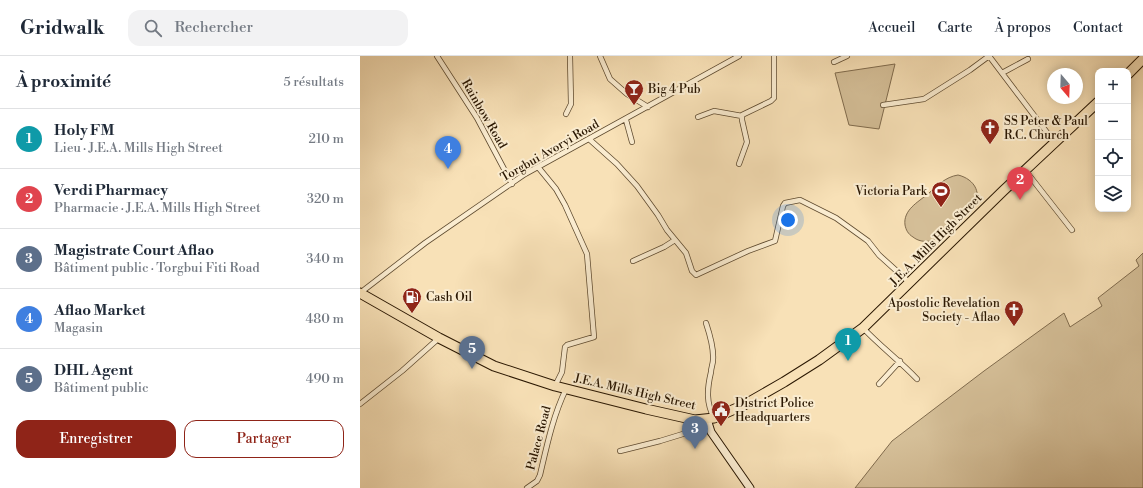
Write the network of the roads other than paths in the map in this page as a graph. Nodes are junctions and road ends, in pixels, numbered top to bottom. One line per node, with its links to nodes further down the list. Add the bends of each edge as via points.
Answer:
1 (437, 56): 26 (street, Rainbow Road, via 477,118)
2 (570, 56): 16 (street, via 571,104)
3 (600, 56): 15 (street, via 610,79)
4 (739, 56): 15 (street, Torgbui Avoryi Road)
5 (774, 56): 17 (street, via 773,100)
6 (847, 56): 10 (street)
7 (989, 56): 12 (street); 14 (street, via 924,99)
8 (1028, 59): 12 (street)
9 (1143, 60): 11 (highway)
10 (834, 62)
11 (1131, 71)
12 (1002, 73): 22 (street)
13 (1096, 104): 22 (highway, J.E.A. Mills High Street)
14 (883, 105)
15 (648, 107): 19 (street, Torgbui Avoryi Road)
16 (566, 114)
17 (742, 116): 18 (street, via 714,111); 23 (street, via 747,142)
18 (698, 117)
19 (626, 120): 20 (street, Torgbui Avoryi Road); 21 (street)
20 (589, 139): 24 (street, Torgbui Avoryi Road); 28 (street, via 637,186)
21 (632, 142)
22 (1055, 143): 25 (highway, J.E.A. Mills High Street)
23 (739, 164)
24 (538, 167): 26 (street, Torgbui Avoryi Road); 38 (street, via 565,205 587,254 589,266 594,338 567,345 562,372)
25 (1025, 170): 27 (street); 30 (highway, J.E.A. Mills High Street)
26 (512, 184): 31 (street, Torgbui Avoryi Road, via 425,243)
27 (1072, 230)
28 (675, 240): 29 (street); 30 (street, via 686,253 692,272 696,275 775,241 783,206 785,203 800,200 836,218 868,241 879,255)
29 (633, 261)
30 (910, 283): 33 (highway, J.E.A. Mills High Street)
31 (360, 293): 34 (highway, J.E.A. Mills High Street)
32 (706, 323): 41 (street, via 713,360 707,400)
33 (863, 328): 35 (street); 41 (highway, J.E.A. Mills High Street, via 784,382)
34 (439, 338): 38 (highway, J.E.A. Mills High Street, via 487,363); 40 (street)
35 (900, 361): 36 (street); 37 (street)
36 (917, 379)
37 (878, 384)
38 (555, 386): 39 (highway, J.E.A. Mills High Street)
39 (566, 389): 41 (highway, J.E.A. Mills High Street, via 695,420); 43 (street, Palace Road, via 552,423 540,475 537,481)
40 (360, 404)
41 (710, 421): 42 (street, via 660,441); 44 (street, via 711,432)
42 (620, 452)
43 (527, 488)
44 (750, 488)

